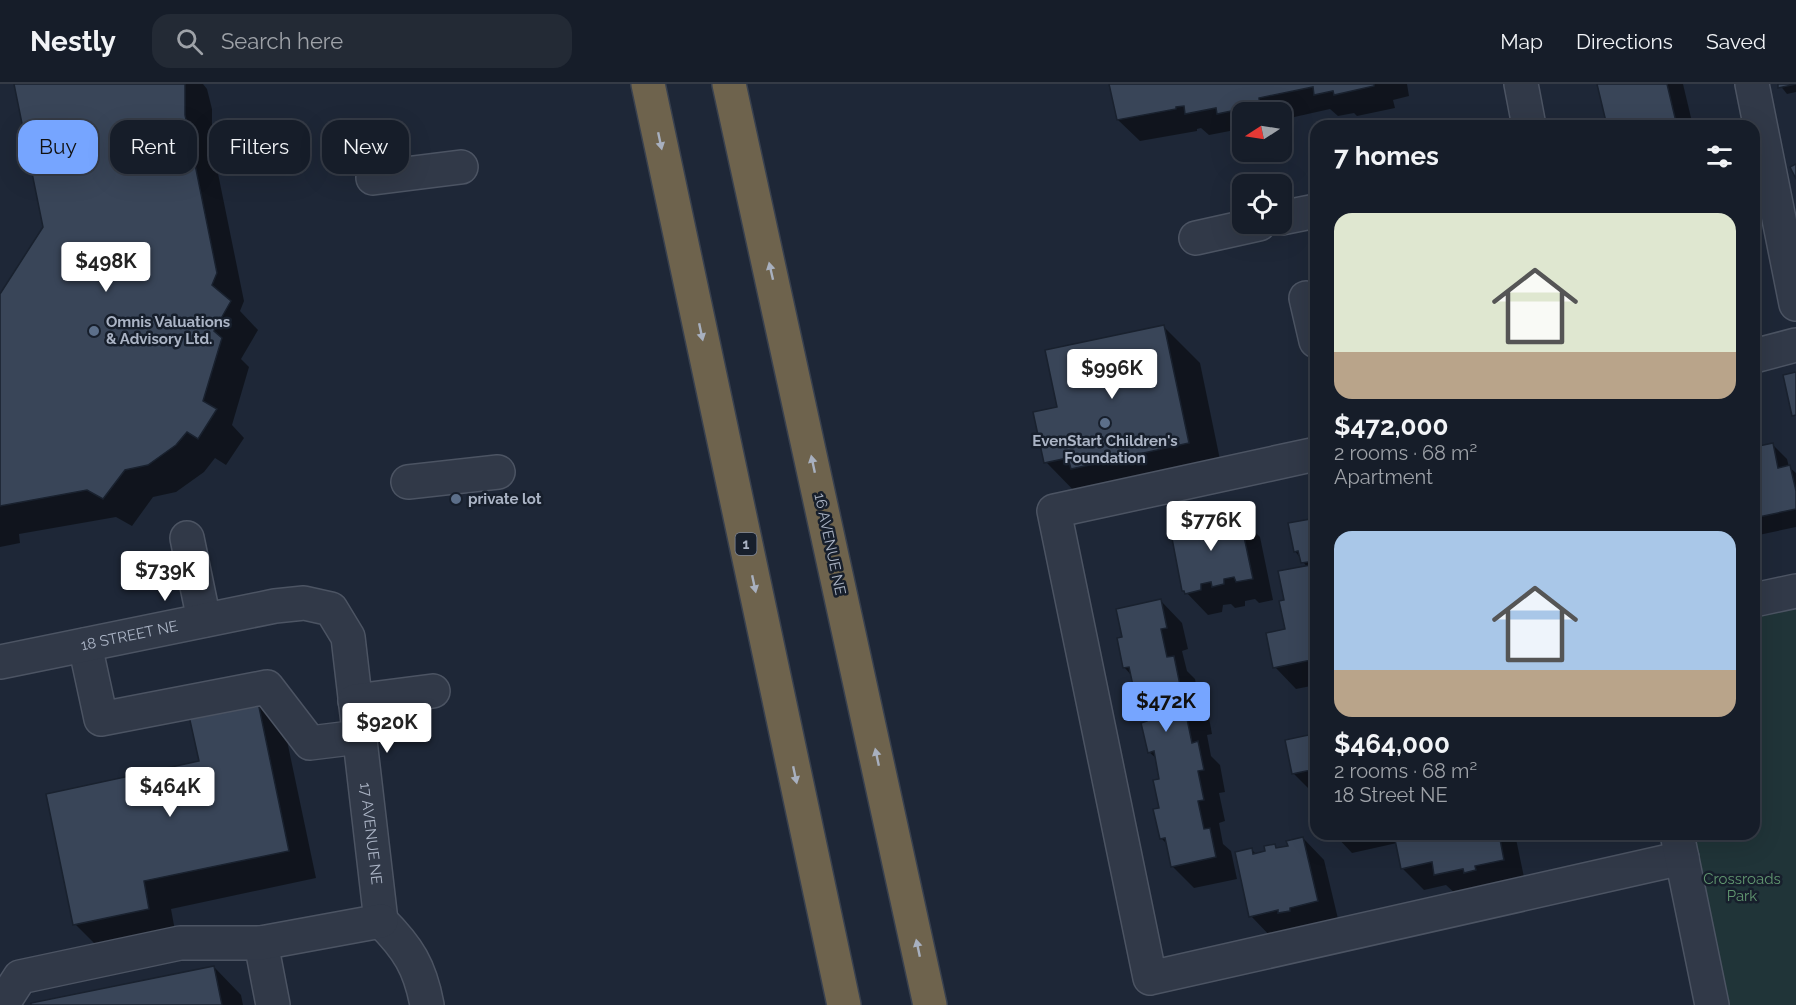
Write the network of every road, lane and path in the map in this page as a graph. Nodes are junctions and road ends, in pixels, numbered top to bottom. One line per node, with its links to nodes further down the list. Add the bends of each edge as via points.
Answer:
1 (648, 84): 38 (highway, 1, one-way to 38)
2 (729, 84): 39 (highway, 16 AVENUE NE, one-way to 2)
3 (1521, 84): 5 (street)
4 (1752, 84): 6 (street)
5 (1528, 120)
6 (1759, 120)
7 (1760, 124): 15 (street)
8 (461, 167): 9 (street)
9 (373, 178)
10 (1310, 212): 11 (street)
11 (1292, 216)
12 (1232, 230): 13 (street)
13 (1196, 238)
14 (1306, 298): 16 (street)
15 (1796, 304)
16 (1310, 315)
17 (1796, 345): 18 (street)
18 (1760, 354)
19 (1310, 455): 32 (street, via 1054,510 1150,978)
20 (498, 472): 21 (street)
21 (408, 482)
22 (187, 538): 26 (street)
23 (1796, 591): 24 (street)
24 (1760, 599)
25 (331, 609): 26 (street, 18 STREET NE, via 304,603); 30 (street, 17 AVENUE NE, via 348,637)
26 (204, 620): 27 (street, 18 STREET NE)
27 (85, 645): 28 (street, 18 STREET NE); 31 (street, via 101,719 267,687 310,743)
28 (0, 662)
29 (433, 691): 30 (street)
30 (355, 701): 31 (street, 17 AVENUE NE)
31 (359, 737): 33 (street, 17 AVENUE NE)
32 (1680, 846): 40 (street)
33 (381, 921): 34 (street); 37 (street, via 412,958)
34 (261, 943): 35 (street, via 180,943 20,977); 36 (street)
35 (2, 1005)
36 (273, 1005)
37 (427, 1005)
38 (844, 1005)
39 (930, 1005)
40 (1712, 1005)

